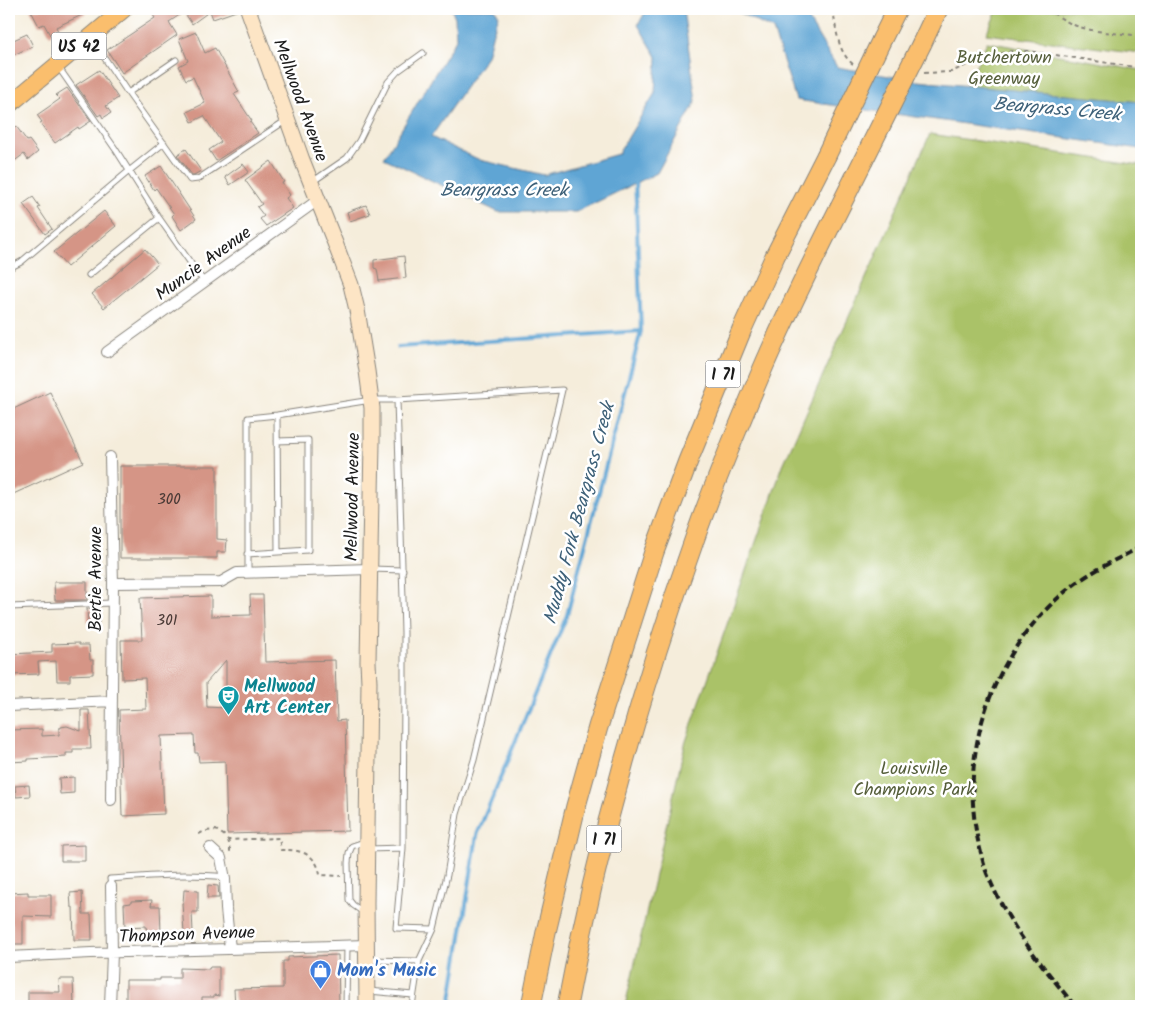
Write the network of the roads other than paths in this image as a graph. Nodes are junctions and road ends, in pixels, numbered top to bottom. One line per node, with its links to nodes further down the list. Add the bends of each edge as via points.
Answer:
1 (124, 9): 5 (main road, US 42)
2 (248, 9): 11 (street, Mellwood Avenue)
3 (897, 9): 54 (highway, I 71, bridge, via 742,329 654,552 576,806)
4 (938, 9): 55 (highway, I 71, bridge, via 792,303 697,531 650,674 609,820)
5 (91, 37): 8 (main road, US 42); 9 (lane)
6 (423, 53): 14 (lane, via 388,82 347,158)
7 (176, 60): 9 (lane)
8 (57, 65): 10 (main road, US 42); 13 (lane)
9 (128, 93): 12 (lane)
10 (9, 105)
11 (288, 120): 12 (lane, via 198,179 190,180); 14 (street, Mellwood Avenue)
12 (164, 143): 13 (lane)
13 (129, 171): 16 (lane); 17 (lane, via 21,262)
14 (312, 182): 15 (street, Mellwood Avenue)
15 (318, 200): 19 (street, Muncie Avenue); 21 (street, Mellwood Avenue, via 351,285)
16 (158, 218): 18 (lane); 19 (lane)
17 (9, 268)
18 (89, 275)
19 (205, 282): 20 (street, Muncie Avenue)
20 (108, 352)
21 (371, 400): 22 (lane); 23 (lane); 28 (street, Mellwood Avenue)
22 (397, 400): 29 (lane); 42 (lane, via 562,390 476,753 457,814)
23 (277, 415): 24 (lane); 27 (lane, via 248,418)
24 (277, 441): 26 (lane); 26 (lane, via 308,440 308,550)
25 (110, 457): 31 (street, Bertie Avenue)
26 (278, 552): 27 (lane)
27 (248, 554): 30 (lane)
28 (370, 569): 29 (lane); 30 (street); 37 (street, Mellwood Avenue)
29 (402, 570): 39 (lane)
30 (248, 572): 31 (street, via 237,573 221,582)
31 (113, 584): 32 (street, Bertie Avenue)
32 (112, 603): 33 (lane); 34 (street, Bertie Avenue)
33 (9, 607)
34 (112, 701): 35 (street); 36 (street, Bertie Avenue)
35 (9, 706)
36 (111, 800)
37 (367, 845): 39 (lane); 45 (street, Mellwood Avenue)
38 (210, 848): 40 (street, via 222,858)
39 (403, 848): 42 (lane, via 396,928)
40 (225, 877): 41 (lane, via 110,879); 44 (street)
41 (111, 886): 46 (street)
42 (434, 929): 48 (lane)
43 (347, 946): 44 (street, Thompson Avenue); 45 (street, Thompson Avenue); 52 (lane)
44 (230, 949): 46 (street, Thompson Avenue)
45 (367, 952): 48 (lane); 50 (street, Mellwood Avenue)
46 (112, 953): 47 (street, Thompson Avenue); 51 (street)
47 (9, 957)
48 (419, 961): 49 (lane)
49 (413, 995): 50 (lane); 53 (lane)
50 (367, 999)
51 (110, 1006)
52 (346, 1006)
53 (412, 1006)
54 (531, 1006)
55 (567, 1006)

